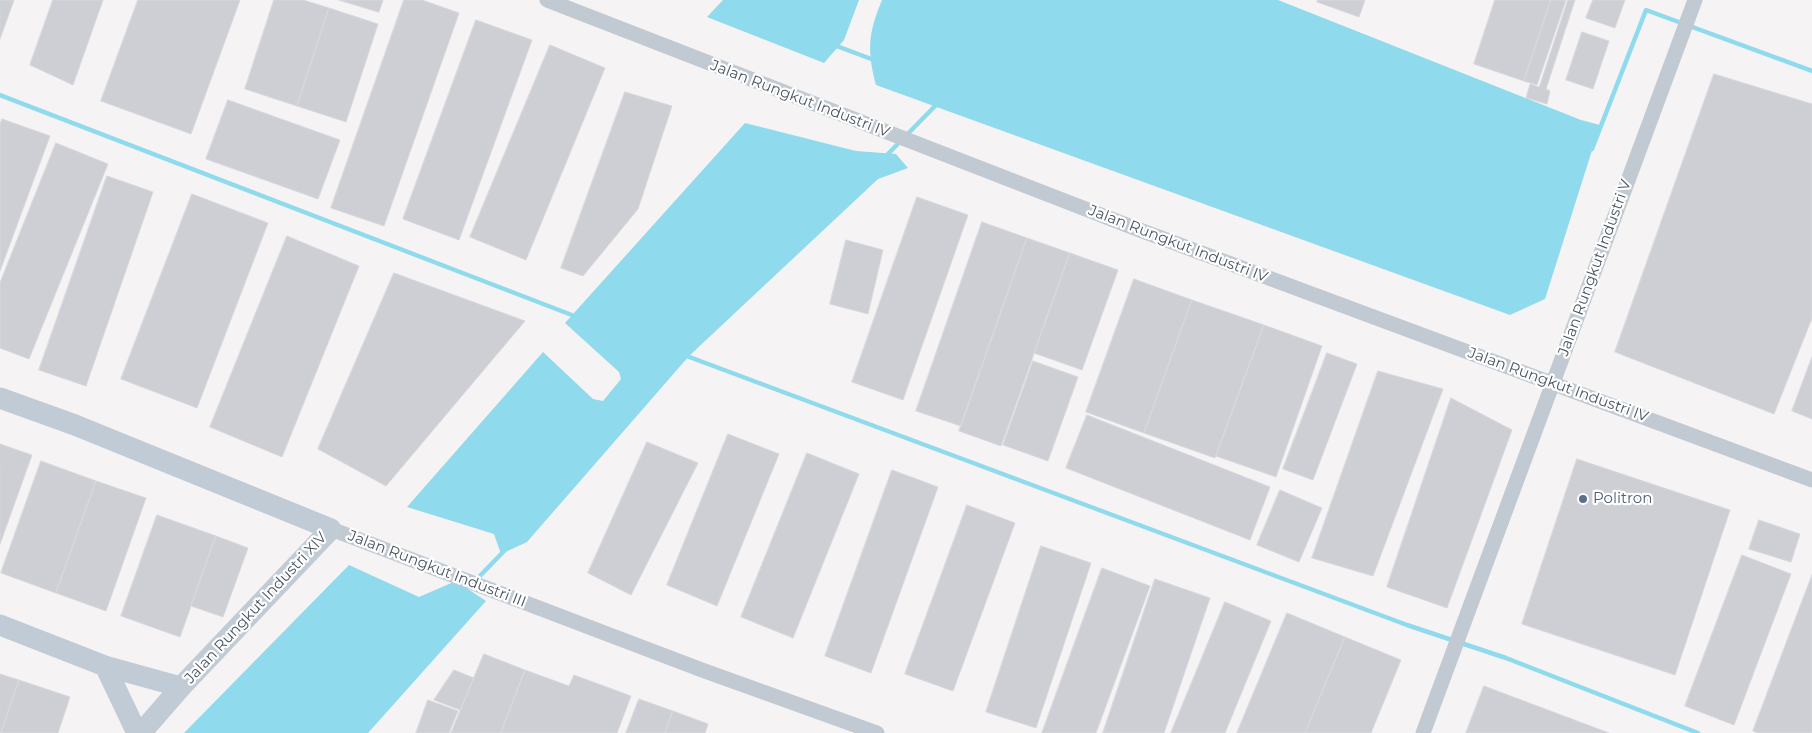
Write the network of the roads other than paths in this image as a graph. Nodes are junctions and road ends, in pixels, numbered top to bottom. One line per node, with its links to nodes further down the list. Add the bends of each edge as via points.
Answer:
1 (547, 0): 3 (street, Jalan Rungkut Industri IV, via 886,133)
2 (1692, 6): 3 (street, Jalan Rungkut Industri V)
3 (1552, 383): 5 (street, Jalan Rungkut Industri IV); 12 (street, Jalan Rungkut Industri V)
4 (0, 398): 6 (street, Jalan Rungkut Industri III)
5 (1812, 480)
6 (331, 529): 9 (street, Jalan Rungkut Industri XIV); 11 (street, Jalan Rungkut Industri III)
7 (0, 625): 8 (street, Jalan Rungkut Industri XIV)
8 (104, 666): 9 (street, Jalan Rungkut Industri XIV); 10 (street, Jalan Rungkut Industri XIV)
9 (181, 687): 10 (street, Jalan Rungkut Industri XIV)
10 (139, 733)
11 (877, 733)
12 (1423, 733)

